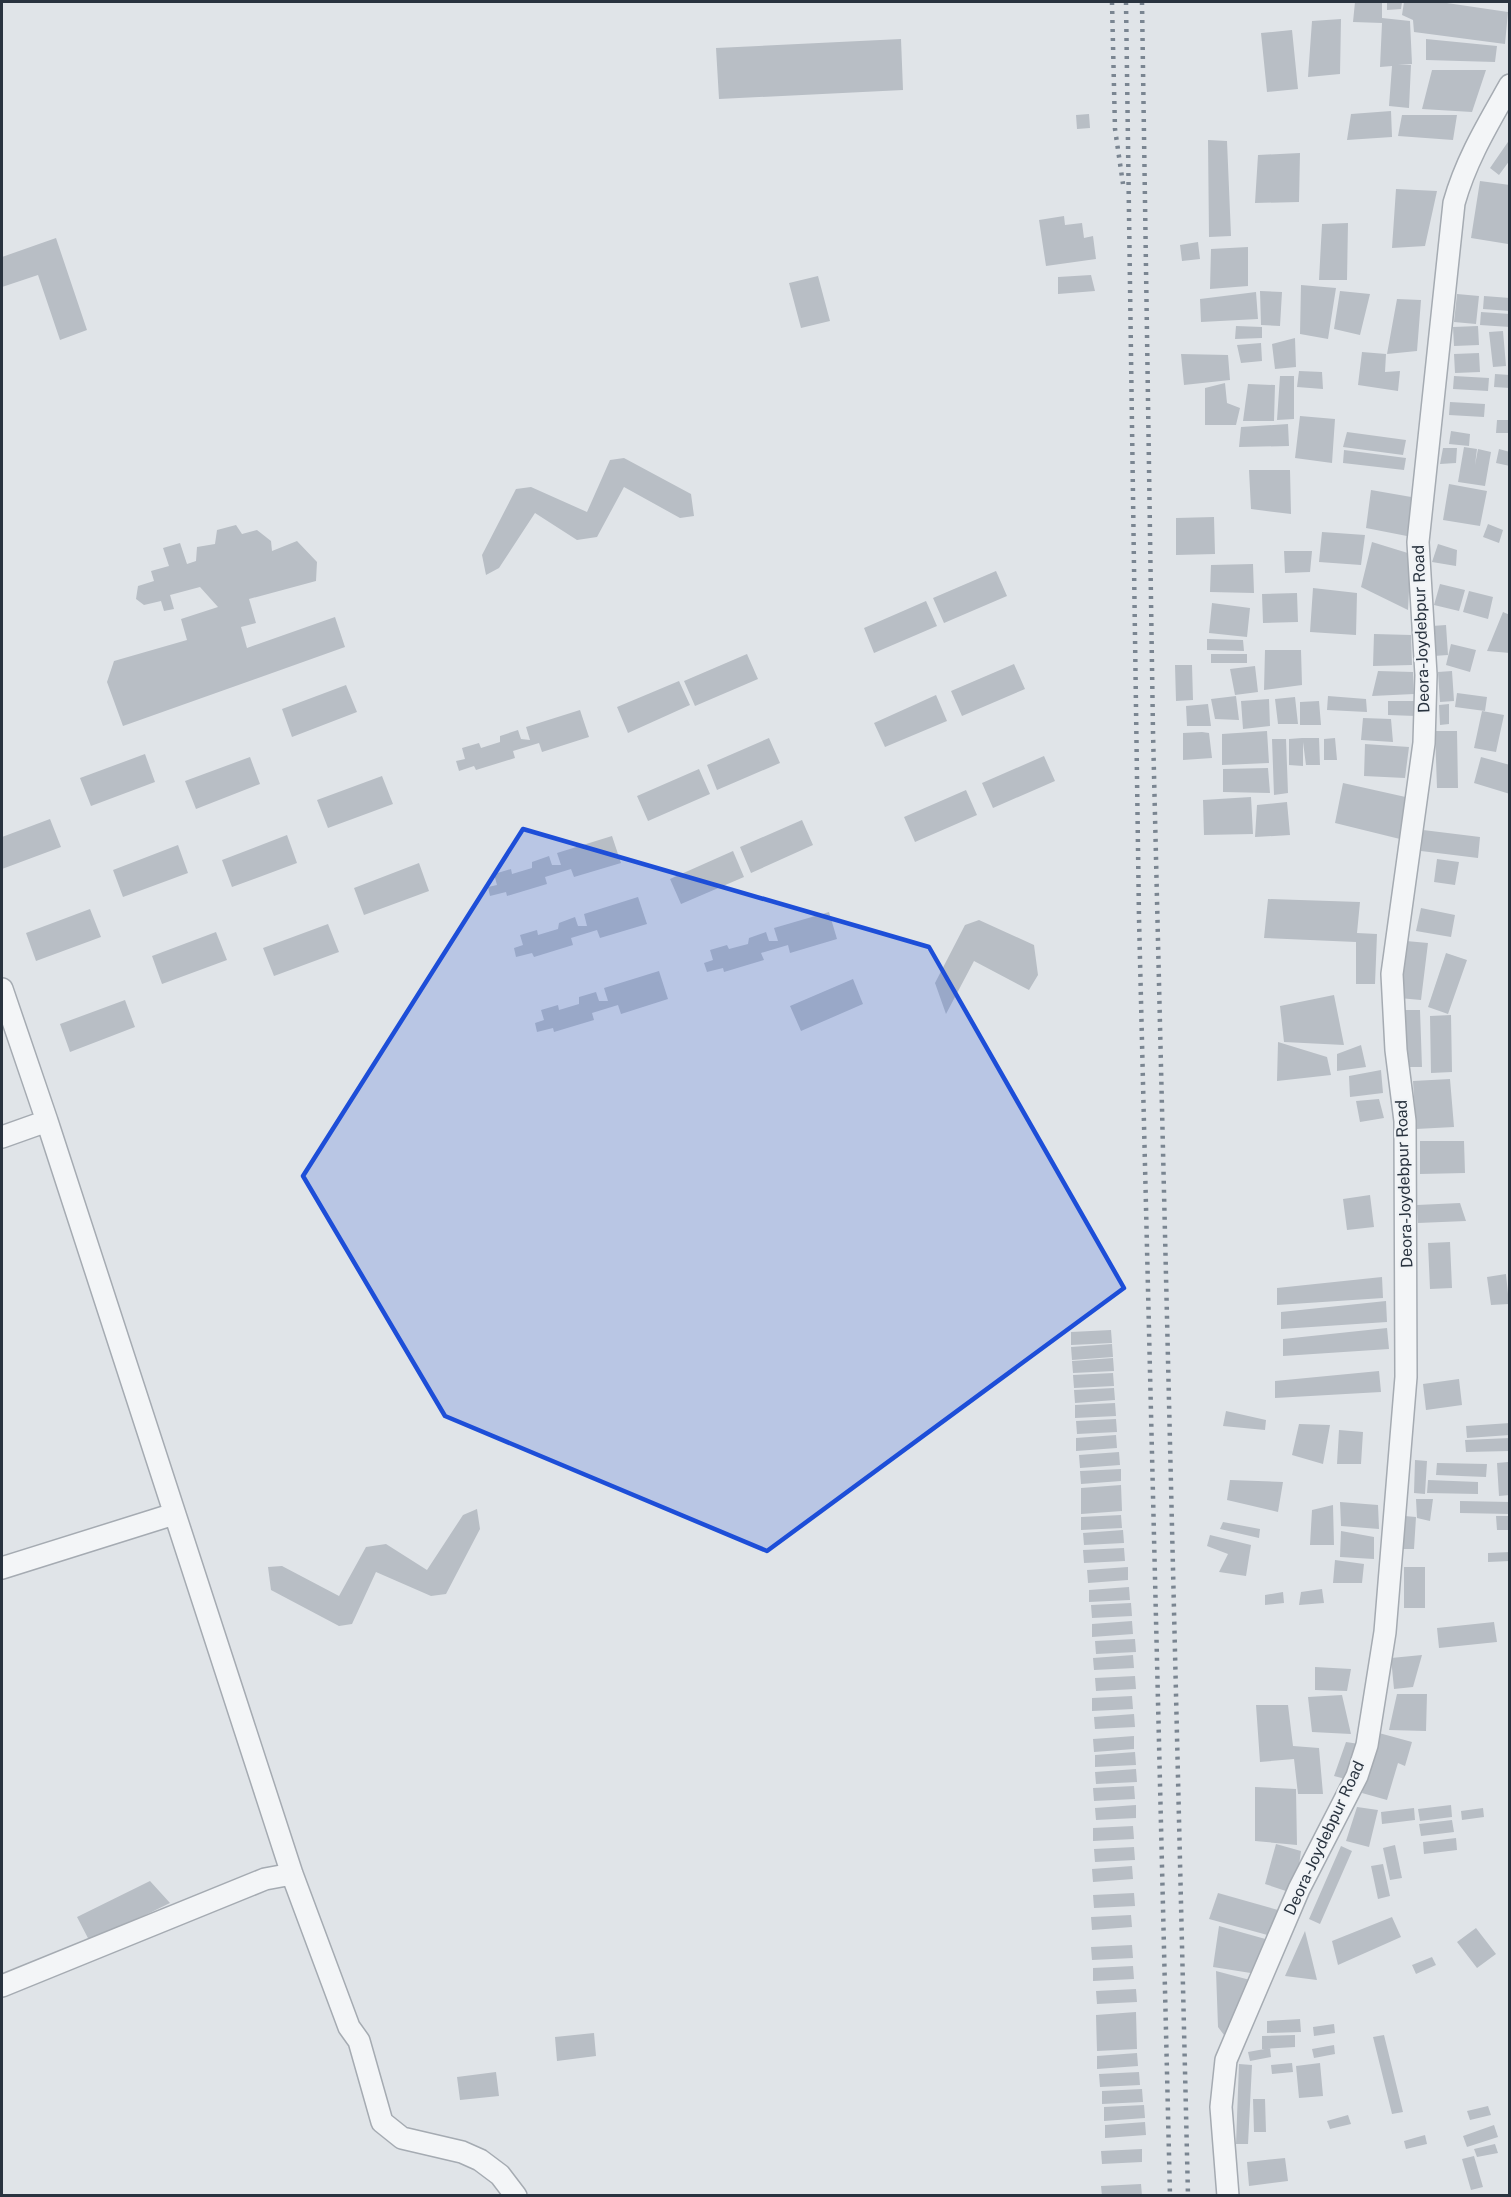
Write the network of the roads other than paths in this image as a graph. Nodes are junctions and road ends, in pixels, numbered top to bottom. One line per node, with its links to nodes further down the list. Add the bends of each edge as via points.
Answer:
1 (1509, 86): 10 (street, Deora-Joydebpur Road, via 1461,177 1454,203 1418,542 1426,675 1424,743 1392,974 1405,1121 1406,1377 1385,1632 1367,1745 1357,1776 1299,1889 1226,2061 1221,2108)
2 (2, 989): 3 (street)
3 (47, 1121): 4 (street); 5 (street)
4 (2, 1137)
5 (174, 1514): 6 (street); 7 (street)
6 (2, 1568)
7 (292, 1874): 8 (street, via 265,1879); 9 (street, via 349,2027 359,2041 382,2122 402,2138 480,2160 500,2175)
8 (2, 1986)
9 (516, 2196)
10 (1228, 2196)

